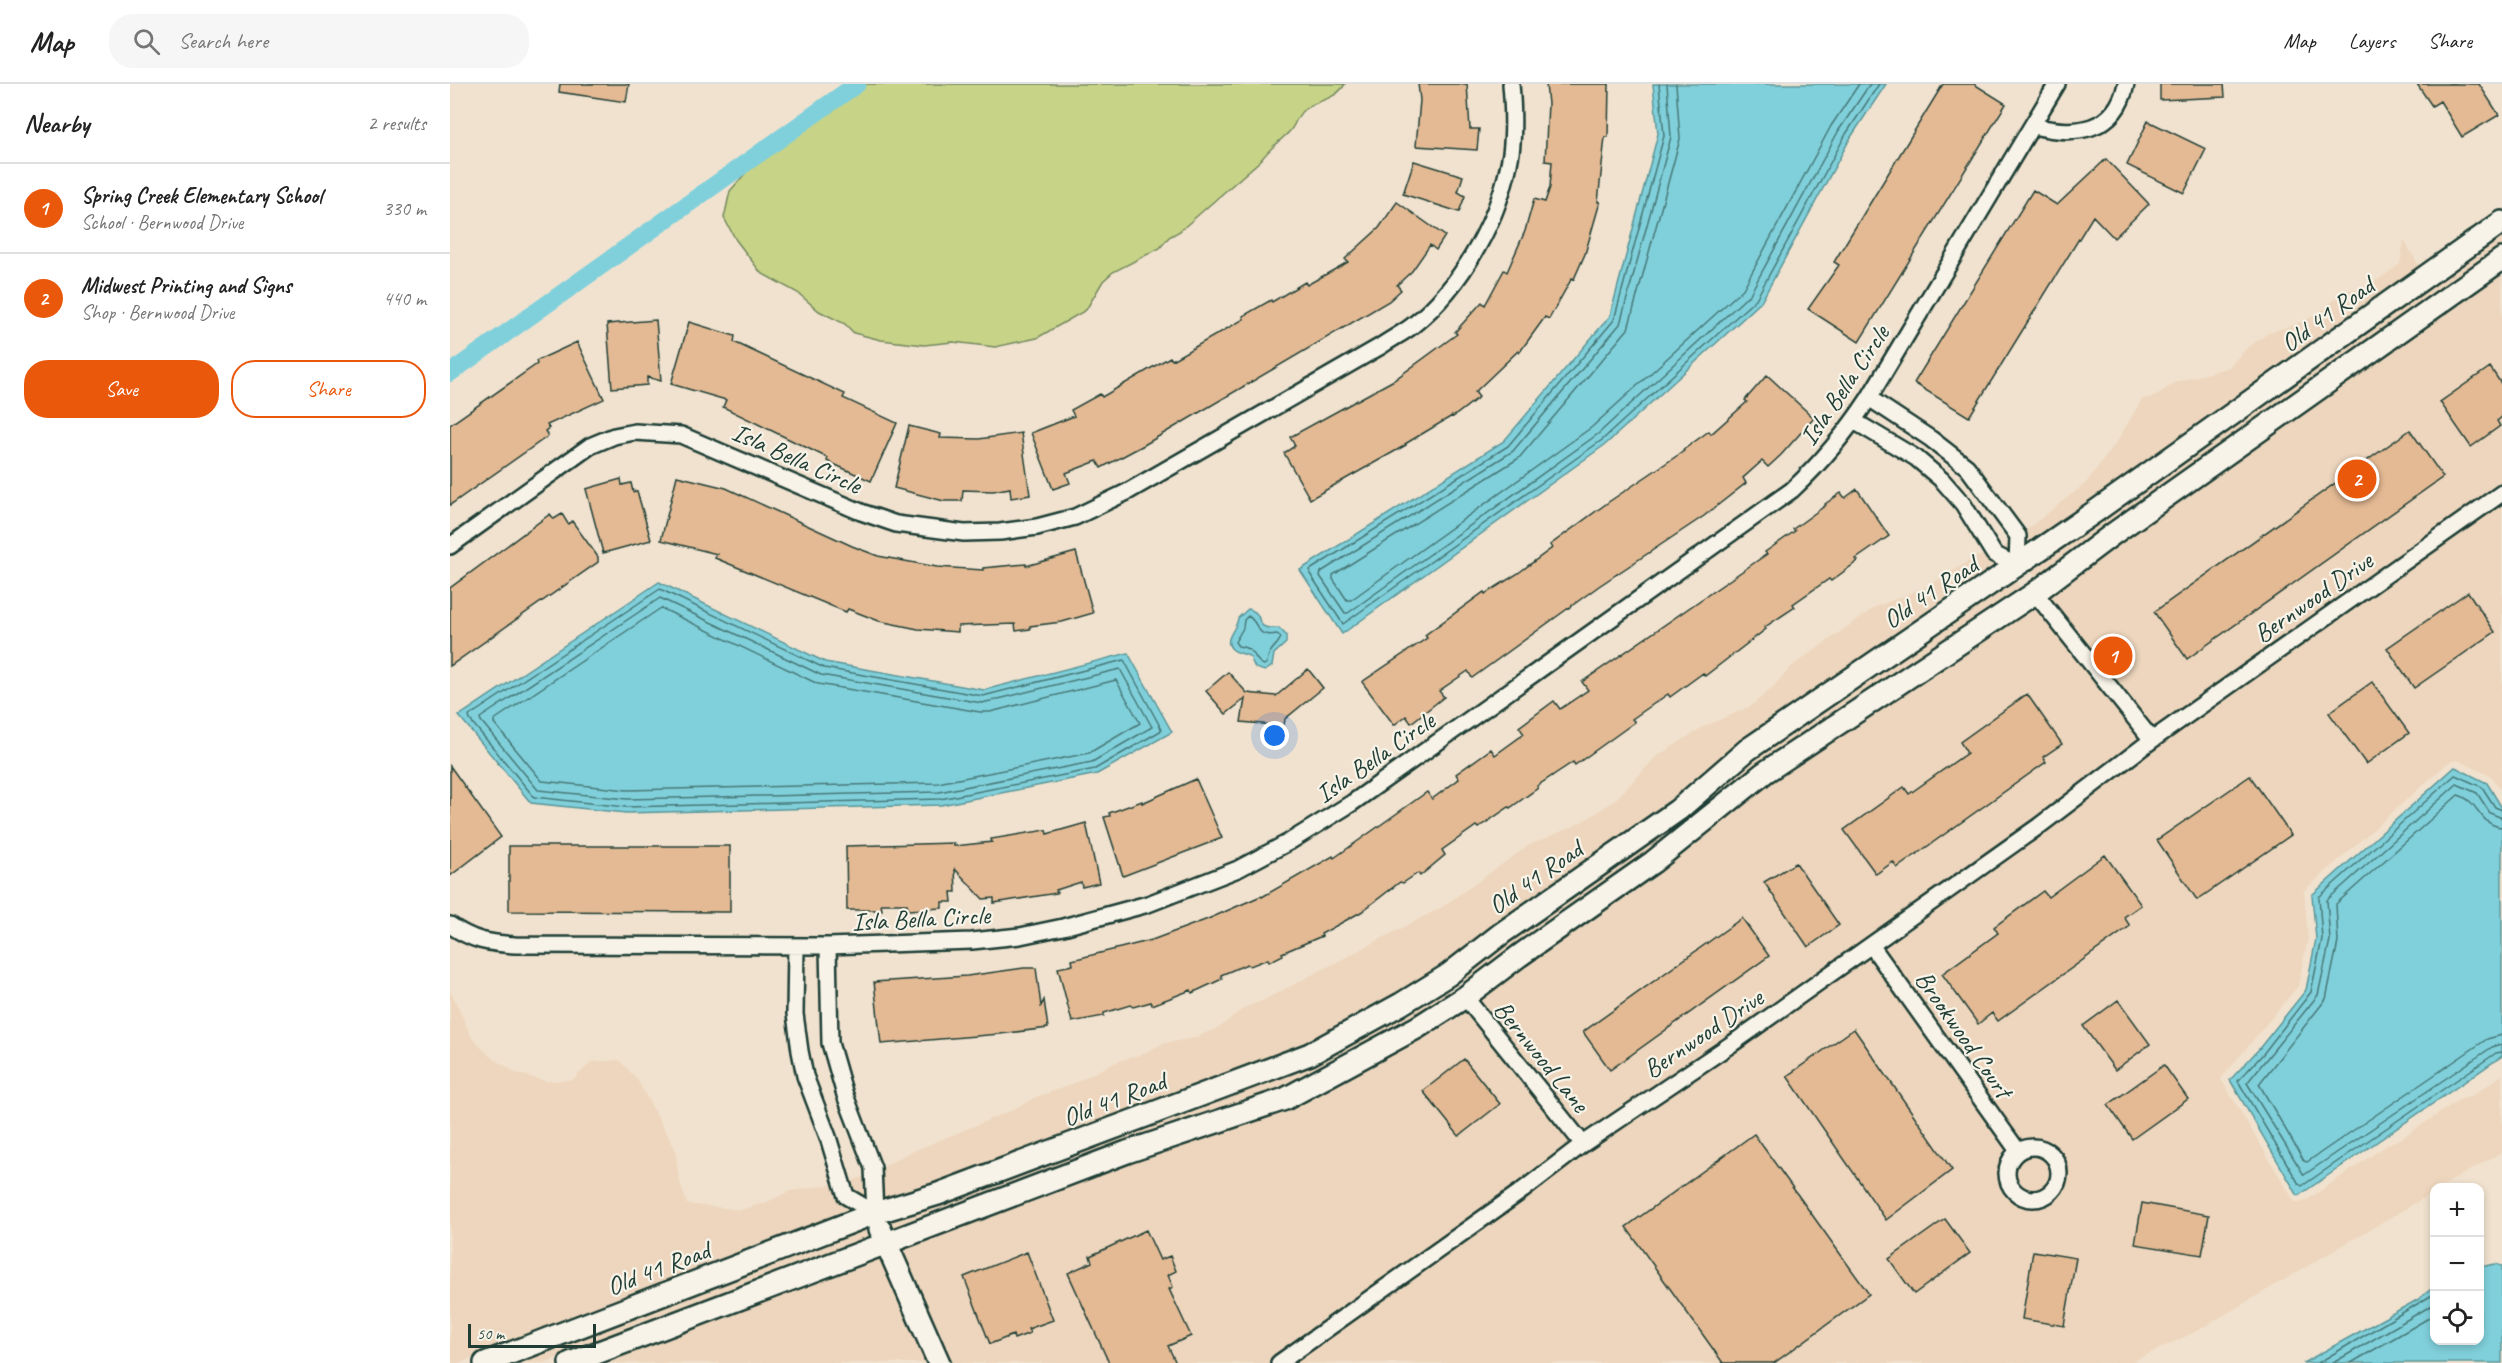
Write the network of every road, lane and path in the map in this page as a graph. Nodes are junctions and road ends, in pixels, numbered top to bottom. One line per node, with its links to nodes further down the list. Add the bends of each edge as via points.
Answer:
1 (1511, 84): 10 (street, Isla Bella Circle, via 1514,120 1510,154 1490,222 1455,281 1413,326 1127,492 1075,517 1000,532 964,533 896,524 681,435 635,432 590,446)
2 (2057, 84): 4 (street, Isla Bella Circle)
3 (2126, 84): 4 (street, via 2112,114 2097,126 2066,132)
4 (2034, 126): 7 (street, Isla Bella Circle)
5 (2502, 222): 11 (street, Old 41 Road)
6 (2502, 259): 12 (street, Old 41 Road)
7 (1869, 398): 8 (street, Isla Bella Circle); 11 (street, via 1968,467 2018,536)
8 (1854, 421): 11 (street, via 1916,458 1941,480 1963,504 1994,554); 17 (street, Isla Bella Circle, via 1819,465 1792,490 1352,803 1238,869 1148,904 1020,936)
9 (2502, 493): 13 (street, Bernwood Drive)
10 (450, 546)
11 (2017, 566): 12 (street); 18 (street, Old 41 Road, via 1747,750 1678,810)
12 (2035, 593): 13 (street); 19 (street, Old 41 Road, via 1764,773 1653,862)
13 (2152, 740): 15 (street, Bernwood Drive)
14 (450, 925): 16 (street, Isla Bella Circle, via 467,937 515,945)
15 (1871, 945): 20 (street, Bernwood Drive); 21 (street, Brookwood Court)
16 (796, 946): 17 (street, Isla Bella Circle); 22 (street, via 795,1014 805,1076 846,1196)
17 (828, 946): 22 (street, via 830,1043 835,1067 873,1168)
18 (1448, 975): 19 (street); 22 (street, Old 41 Road, via 1310,1054 949,1190)
19 (1465, 997): 20 (street, Bernwood Lane); 23 (street, Old 41 Road, via 1285,1099 1126,1152)
20 (1583, 1144): 27 (street, Bernwood Drive)
21 (2018, 1151)
22 (875, 1213): 23 (street); 24 (street, Old 41 Road)
23 (884, 1242): 25 (street, Old 41 Road); 26 (street)
24 (485, 1363)
25 (570, 1363)
26 (939, 1363)
27 (1279, 1363)

